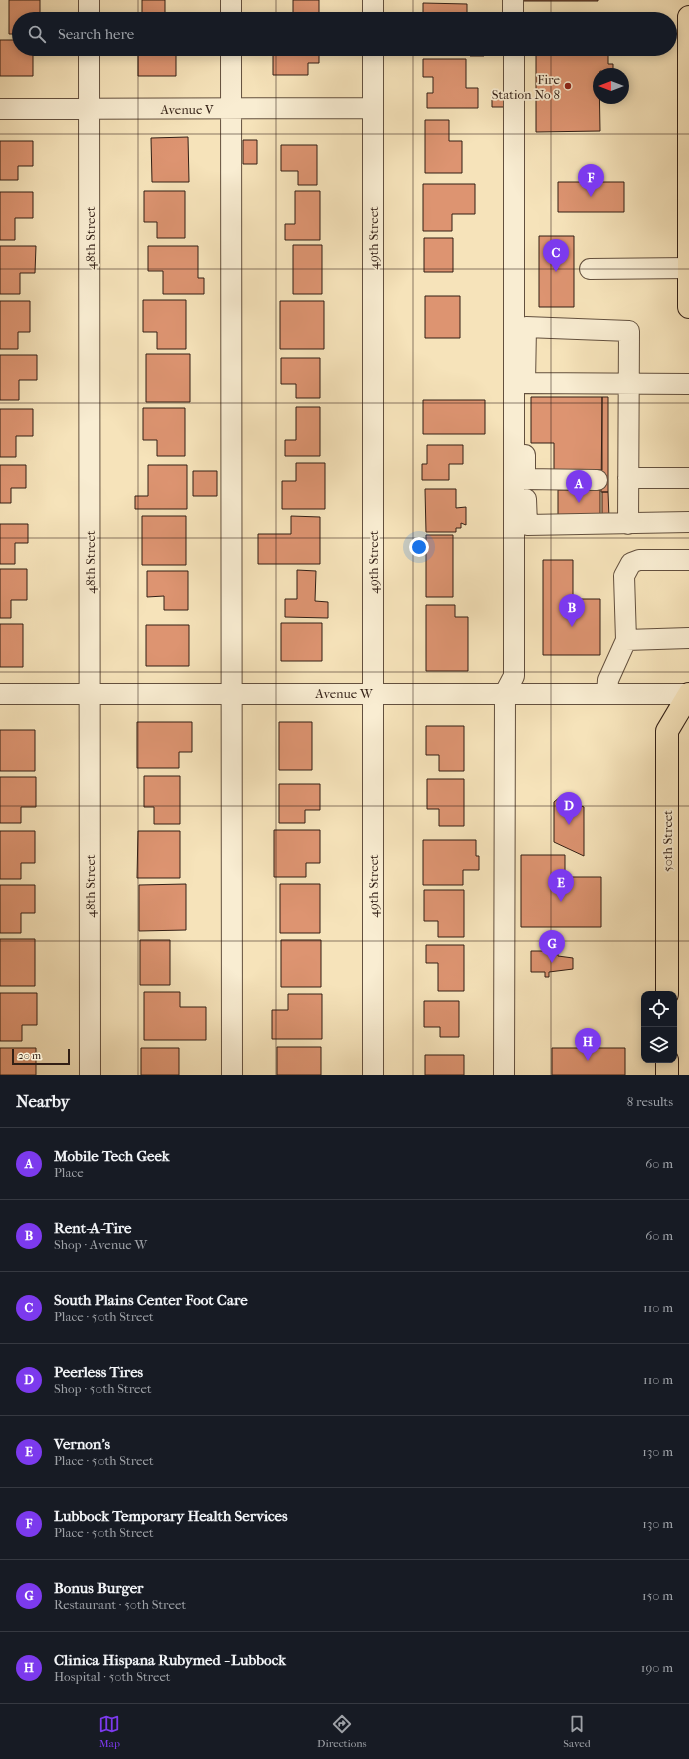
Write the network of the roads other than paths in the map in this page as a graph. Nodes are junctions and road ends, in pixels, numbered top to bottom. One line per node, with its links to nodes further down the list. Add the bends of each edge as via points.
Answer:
1 (89, 0): 5 (street)
2 (231, 0): 6 (street)
3 (373, 0): 7 (street)
4 (514, 0): 8 (street)
5 (89, 12)
6 (231, 12)
7 (373, 12)
8 (514, 12)
9 (689, 16): 10 (main road)
10 (689, 53): 15 (main road)
11 (89, 56): 17 (street, 48th Street)
12 (231, 56): 18 (street)
13 (373, 56): 16 (street, 49th Street)
14 (514, 56): 25 (street)
15 (689, 92): 20 (main road)
16 (373, 108): 18 (street, Avenue V); 39 (street, 49th Street)
17 (90, 109): 18 (street, Avenue V); 19 (street, Avenue V); 42 (street, 48th Street)
18 (231, 109): 43 (street)
19 (0, 110)
20 (689, 136): 21 (main road)
21 (689, 223): 22 (main road)
22 (689, 268): 23 (street); 24 (main road)
23 (590, 269)
24 (689, 307)
25 (519, 362): 26 (street); 27 (street, via 526,327 629,331); 33 (street)
26 (525, 383): 27 (street); 31 (street)
27 (629, 384): 28 (street); 29 (street)
28 (689, 384)
29 (628, 478): 30 (street); 35 (street)
30 (689, 478)
31 (525, 479): 32 (street); 33 (street)
32 (596, 480)
33 (520, 501): 35 (street, via 527,525); 40 (street, via 514,676)
34 (689, 522): 35 (street)
35 (628, 524)
36 (689, 560): 38 (street, via 639,560 630,563 624,576)
37 (689, 638): 38 (street)
38 (626, 640): 44 (street, via 608,680)
39 (373, 693): 40 (street, Avenue W); 43 (street, Avenue W); 50 (street, 49th Street)
40 (505, 693): 44 (street, Avenue W); 51 (street)
41 (0, 694): 42 (street, Avenue W)
42 (90, 694): 43 (street, Avenue W); 48 (street, 48th Street)
43 (231, 694): 49 (street)
44 (607, 694): 45 (street, Avenue W)
45 (689, 694): 46 (main road, 50th Street, via 667,731)
46 (667, 991)
47 (667, 1063): 52 (main road)
48 (90, 1075)
49 (232, 1075)
50 (373, 1075)
51 (504, 1075)
52 (667, 1075)

